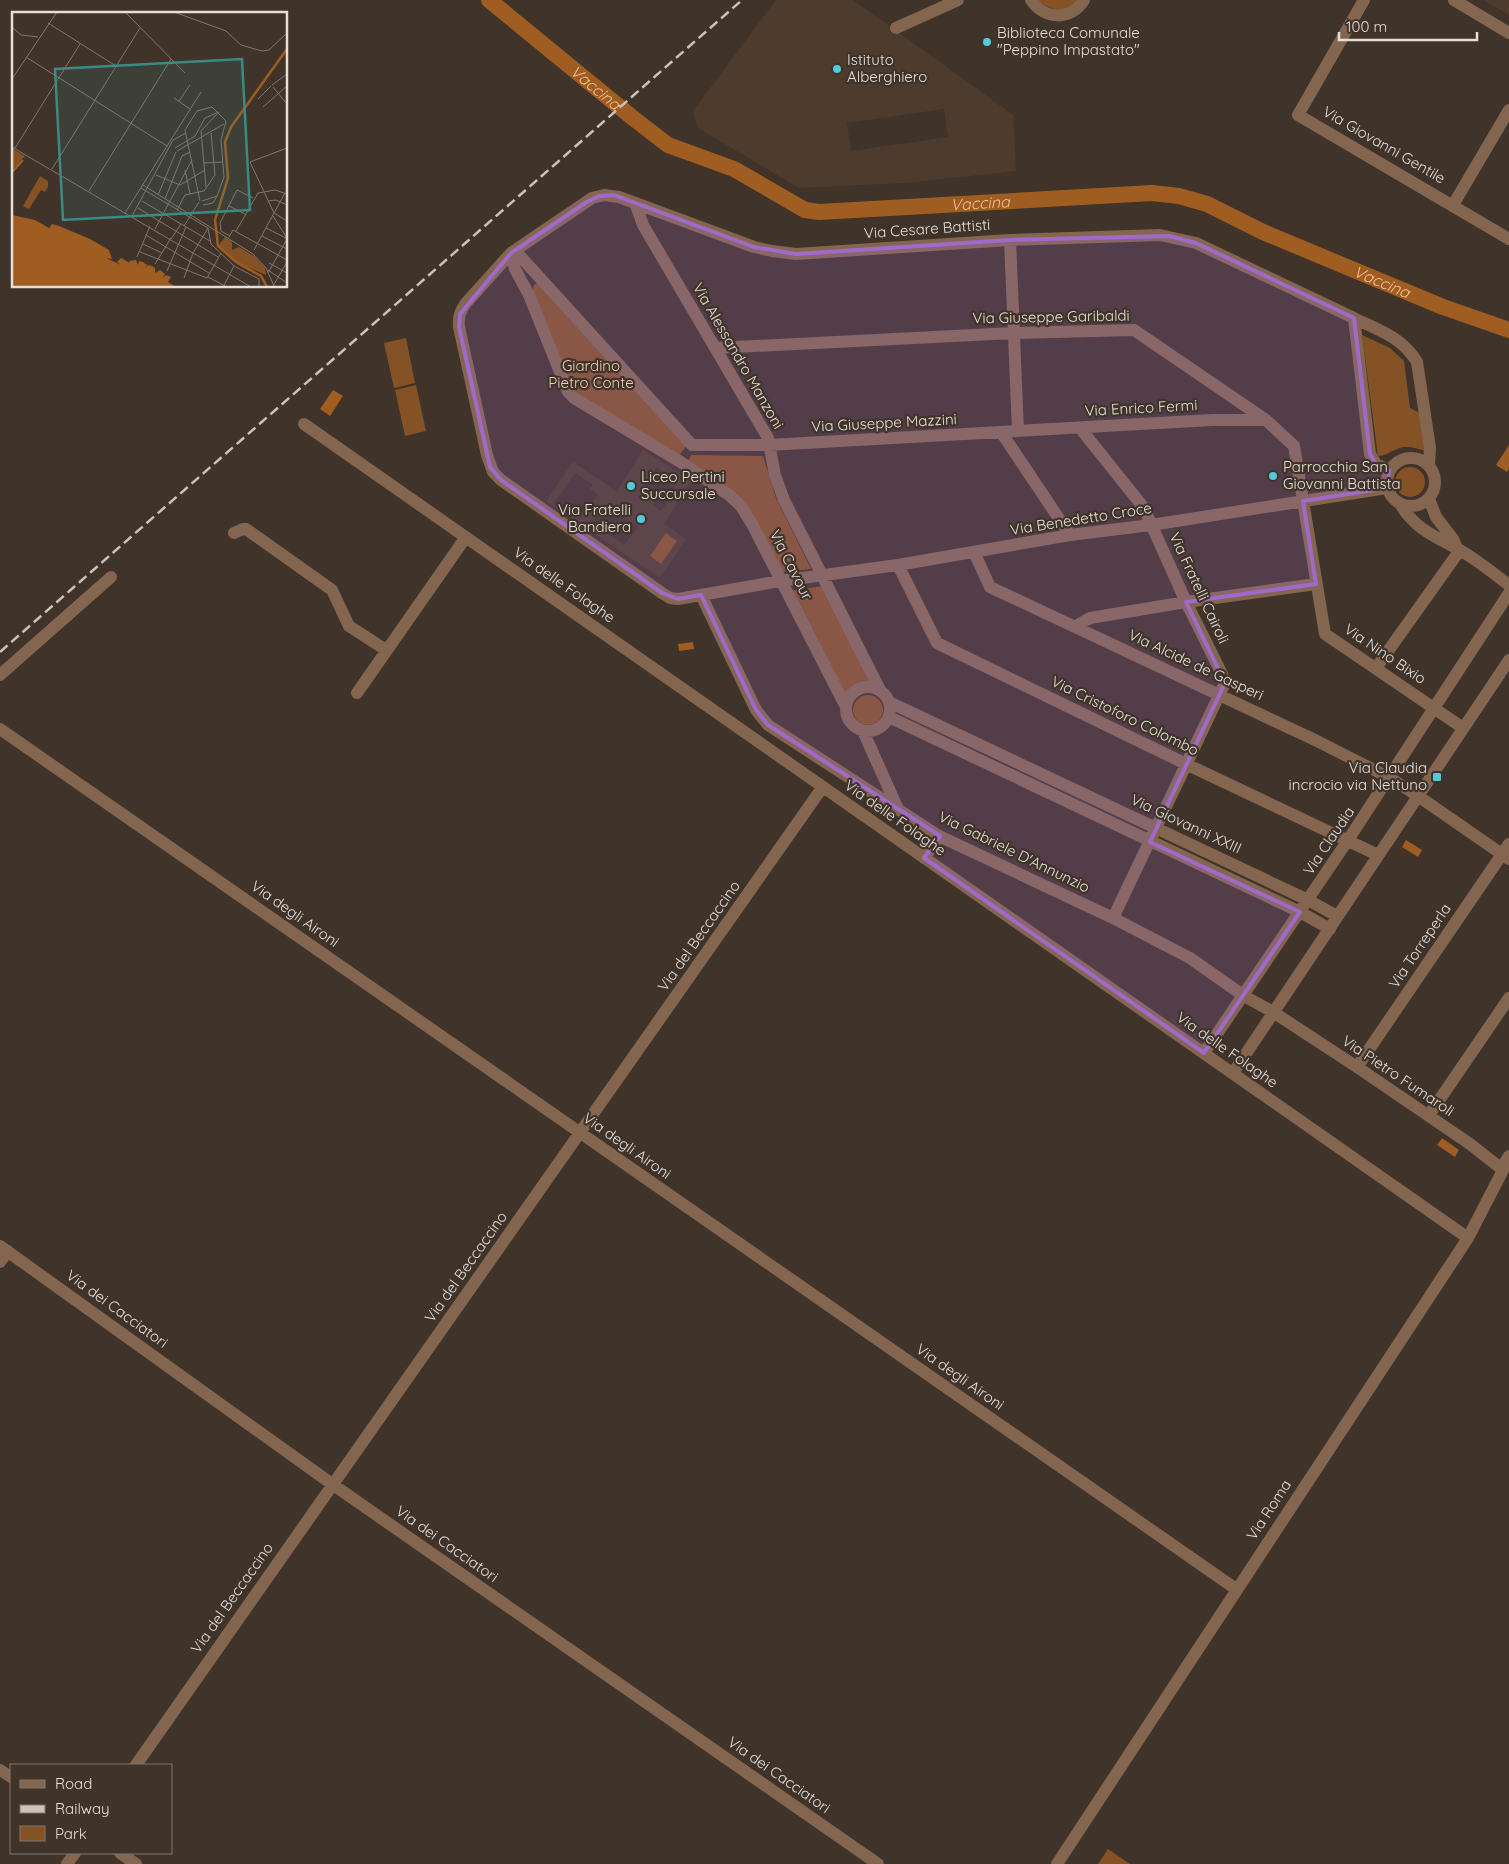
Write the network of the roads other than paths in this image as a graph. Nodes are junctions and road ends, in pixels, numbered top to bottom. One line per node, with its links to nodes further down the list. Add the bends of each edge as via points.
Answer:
1 (958, 0): 6 (street)
2 (1030, 0): 3 (street, via 1043,12 1059,16 1074,11)
3 (1084, 0)
4 (1364, 0): 10 (street, Via Giovanni Gentile, via 1298,114)
5 (1454, 0): 7 (street)
6 (896, 28)
7 (1509, 33)
8 (1509, 110): 10 (street)
9 (635, 203): 12 (street, Via Cesare Battisti, via 754,247 780,252 812,253); 13 (street, Via Cesare Battisti, via 610,195 596,196); 16 (street, Via Alessandro Manzoni, via 643,225)
10 (1453, 205): 11 (street, Via Giovanni Gentile)
11 (1509, 239)
12 (1010, 240): 14 (street, Via Cesare Battisti, via 1177,237); 15 (street)
13 (511, 252): 22 (street, via 520,256); 24 (street, Via Cavour, via 515,269 529,294 568,392); 44 (street, via 466,303 459,319 493,472 666,596 678,599)
14 (1354, 318): 25 (street, Via Cesare Battisti, via 1401,342 1411,352 1416,362 1430,448); 26 (street, via 1370,454 1376,464)
15 (1013, 333): 16 (street, Via Giuseppe Garibaldi); 17 (street, Via Giuseppe Garibaldi, via 1134,330); 20 (street)
16 (716, 348): 23 (street, Via Alessandro Manzoni)
17 (1266, 420): 19 (street, Via Enrico Fermi); 29 (street, Via Giuseppe Garibaldi, via 1294,446)
18 (304, 424): 34 (street, Via delle Folaghe)
19 (1080, 428): 20 (street, Via Enrico Fermi); 31 (street, Via Fratelli Cairoli, via 1144,508)
20 (1018, 431): 21 (street, Via Giuseppe Mazzini)
21 (1001, 432): 23 (street, Via Giuseppe Mazzini); 33 (street)
22 (692, 445): 23 (street, Via Giuseppe Mazzini); 24 (street)
23 (769, 445): 38 (street, Via Alessandro Manzoni, via 781,491)
24 (679, 462): 40 (street, Via Cavour, via 741,506)
25 (1429, 465): 26 (street, via 1407,457); 28 (street, via 1435,478)
26 (1389, 470): 27 (street)
27 (1387, 488): 29 (street, Via Benedetto Croce); 30 (street)
28 (1429, 499): 30 (street, via 1416,506); 35 (street, via 1436,517)
29 (1303, 501): 31 (street, Via Benedetto Croce); 41 (street, Via Nino Bixio)
30 (1401, 505): 35 (street, via 1412,520)
31 (1151, 525): 33 (street, Via Benedetto Croce); 45 (street, Via Fratelli Cairoli)
32 (234, 533): 47 (street, via 246,529 332,590 349,626)
33 (1070, 535): 36 (street, Via Benedetto Croce)
34 (466, 537): 47 (street); 65 (street, Via delle Folaghe)
35 (1458, 549): 42 (street); 49 (street)
36 (974, 552): 37 (street, Via Benedetto Croce); 46 (street, Via Alcide de Gasperi, via 990,587)
37 (898, 565): 38 (street, Via Benedetto Croce); 62 (street, Via Cristoforo Colombo, via 937,643)
38 (823, 576): 40 (street, Via Benedetto Croce); 51 (street, Via Alessandro Manzoni)
39 (111, 577): 50 (street)
40 (780, 581): 44 (street); 55 (street, Via Cavour)
41 (1316, 584): 45 (street); 49 (street, Via Nino Bixio, via 1325,634)
42 (1509, 585)
43 (1509, 593): 56 (street, Via Claudia)
44 (702, 595): 67 (street, Via Gabriele D'Annunzio, via 762,720)
45 (1186, 602): 46 (street, via 1090,618); 53 (street, Via Fratelli Cairoli, via 1222,674 1225,683)
46 (1076, 626): 53 (street, Via Alcide de Gasperi)
47 (386, 650): 52 (street)
48 (1509, 660): 58 (street)
49 (1376, 668): 56 (street, Via Nino Bixio)
50 (0, 675)
51 (880, 690): 54 (street); 55 (street, via 858,689)
52 (357, 693)
53 (1220, 694): 62 (street); 64 (street, Via Alcide de Gasperi)
54 (889, 702): 57 (street); 61 (street, Via Giovanni XXIII)
55 (846, 708): 60 (street, via 852,725)
56 (1435, 708): 58 (street, Via Nino Bixio); 64 (street, Via Claudia)
57 (889, 717): 60 (street, via 876,730); 63 (street, Via Giovanni XXIII)
58 (1463, 728): 66 (street)
59 (0, 729): 87 (street, Via degli Aironi)
60 (863, 731): 67 (street)
61 (1021, 764): 63 (street); 68 (street, Via Giovanni XXIII)
62 (1186, 764): 68 (street); 70 (street, Via Cristoforo Colombo)
63 (1014, 777): 71 (street, Via Giovanni XXIII)
64 (1390, 778): 66 (street, Via Alcide de Gasperi); 70 (street, Via Claudia)
65 (822, 788): 74 (street, Via delle Folaghe); 87 (street, Via del Beccaccino)
66 (1418, 796): 72 (street, Via Alcide de Gasperi); 73 (street)
67 (898, 809): 69 (street, Via Gabriele D'Annunzio)
68 (1156, 828): 71 (street); 75 (street, Via Giovanni XXIII)
69 (940, 836): 74 (street); 78 (street, Via Gabriele D'Annunzio)
70 (1348, 840): 73 (street, Via Cristoforo Colombo); 75 (street, Via Claudia)
71 (1150, 842): 76 (street, Via Giovanni XXIII); 78 (street)
72 (1507, 852): 84 (street, Via Torreperla)
73 (1378, 855): 77 (street)
74 (924, 858): 83 (street, Via delle Folaghe)
75 (1308, 900): 76 (street, Via Claudia); 77 (street, Via Giovanni XXIII)
76 (1300, 912): 79 (street, Via Giovanni XXIII); 80 (street, Via Claudia)
77 (1337, 916): 79 (street)
78 (1113, 918): 80 (street, Via Gabriele D'Annunzio, via 1190,958)
79 (1330, 929): 82 (street)
80 (1244, 996): 82 (street, Via Gabriele D'Annunzio); 83 (street, Via Claudia)
81 (1509, 998): 86 (street)
82 (1273, 1012): 84 (street, Via Pietro Fumaroli); 85 (street)
83 (1204, 1053): 85 (street, Via delle Folaghe)
84 (1357, 1066): 86 (street, Via Pietro Fumaroli)
85 (1233, 1074): 90 (street, Via delle Folaghe)
86 (1429, 1115): 89 (street, Via Pietro Fumaroli)
87 (581, 1133): 93 (street, Via del Beccaccino); 94 (street, Via degli Aironi)
88 (1509, 1156): 89 (street, Via Roma, via 1504,1164)
89 (1506, 1170): 90 (street, Via Roma)
90 (1468, 1238): 94 (street, Via Roma)
91 (4, 1249): 92 (street); 93 (street, Via dei Cacciatori)
92 (0, 1262)
93 (332, 1484): 95 (street, Via del Beccaccino); 98 (street, Via dei Cacciatori)
94 (1236, 1590): 99 (street, Via Roma)
95 (137, 1764)
96 (121, 1854): 97 (street)
97 (136, 1864)
98 (878, 1864)
99 (1057, 1864)

